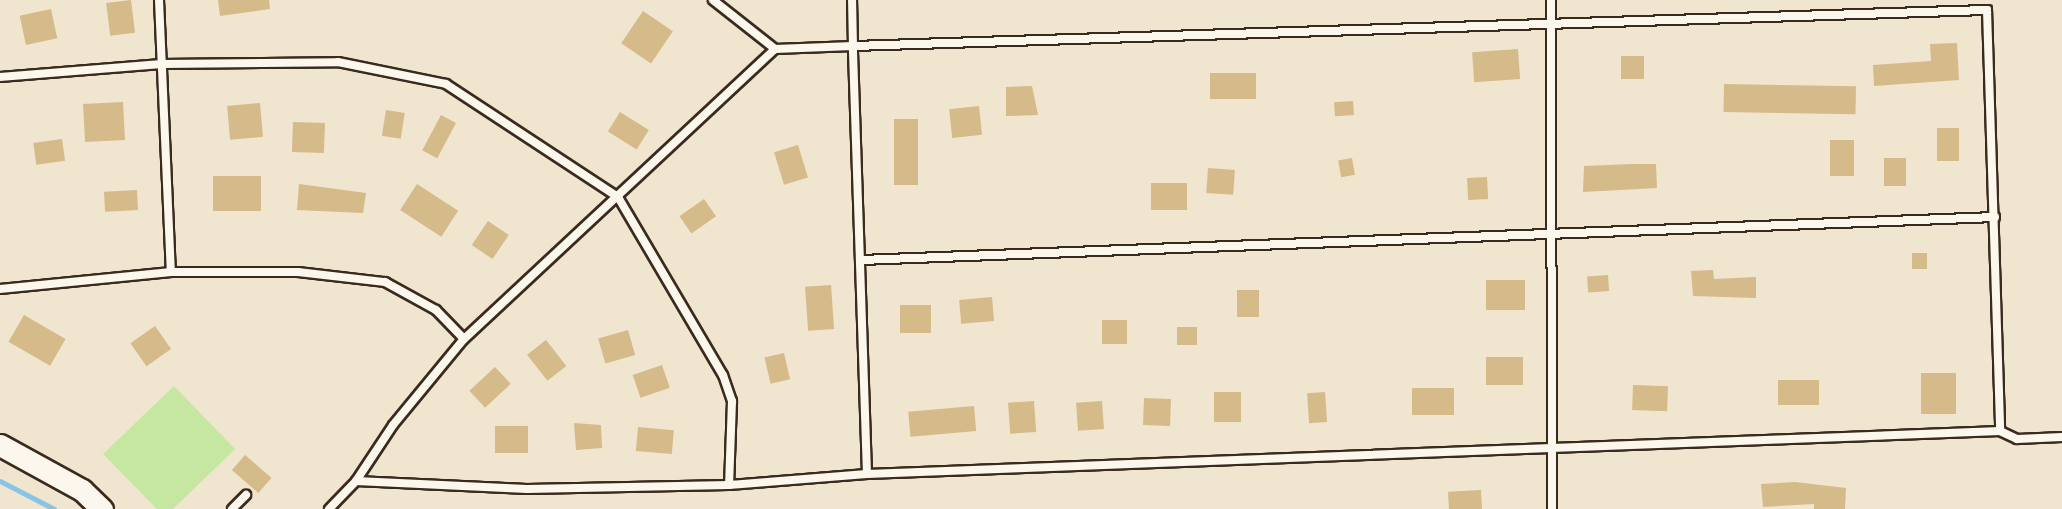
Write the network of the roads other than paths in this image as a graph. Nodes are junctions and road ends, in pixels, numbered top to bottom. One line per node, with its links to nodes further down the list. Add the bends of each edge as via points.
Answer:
1 (159, 0): 9 (lane)
2 (713, 0): 8 (lane)
3 (852, 0): 7 (lane)
4 (1551, 0): 6 (lane)
5 (1986, 5): 6 (lane); 12 (lane)
6 (1551, 25): 7 (lane); 13 (lane)
7 (853, 46): 8 (lane); 14 (lane)
8 (776, 49): 11 (lane)
9 (161, 64): 10 (lane); 11 (lane, via 338,62 447,84); 15 (lane)
10 (0, 77)
11 (618, 197): 17 (lane); 24 (lane, via 723,375 732,401)
12 (1995, 217): 13 (lane); 18 (lane)
13 (1552, 237): 14 (lane); 21 (lane)
14 (861, 260): 22 (lane)
15 (171, 272): 16 (lane); 17 (lane, via 298,272 385,282 436,310)
16 (0, 289)
17 (464, 339): 23 (lane, via 393,425)
18 (2000, 431): 19 (lane, via 2017,439); 21 (lane)
19 (2062, 437)
20 (0, 444): 26 (street, via 82,490)
21 (1552, 449): 22 (lane); 29 (lane)
22 (867, 474): 24 (lane)
23 (356, 481): 24 (lane, via 526,489); 28 (lane)
24 (729, 484)
25 (246, 495): 27 (lane)
26 (102, 509)
27 (232, 509)
28 (329, 509)
29 (1552, 509)

